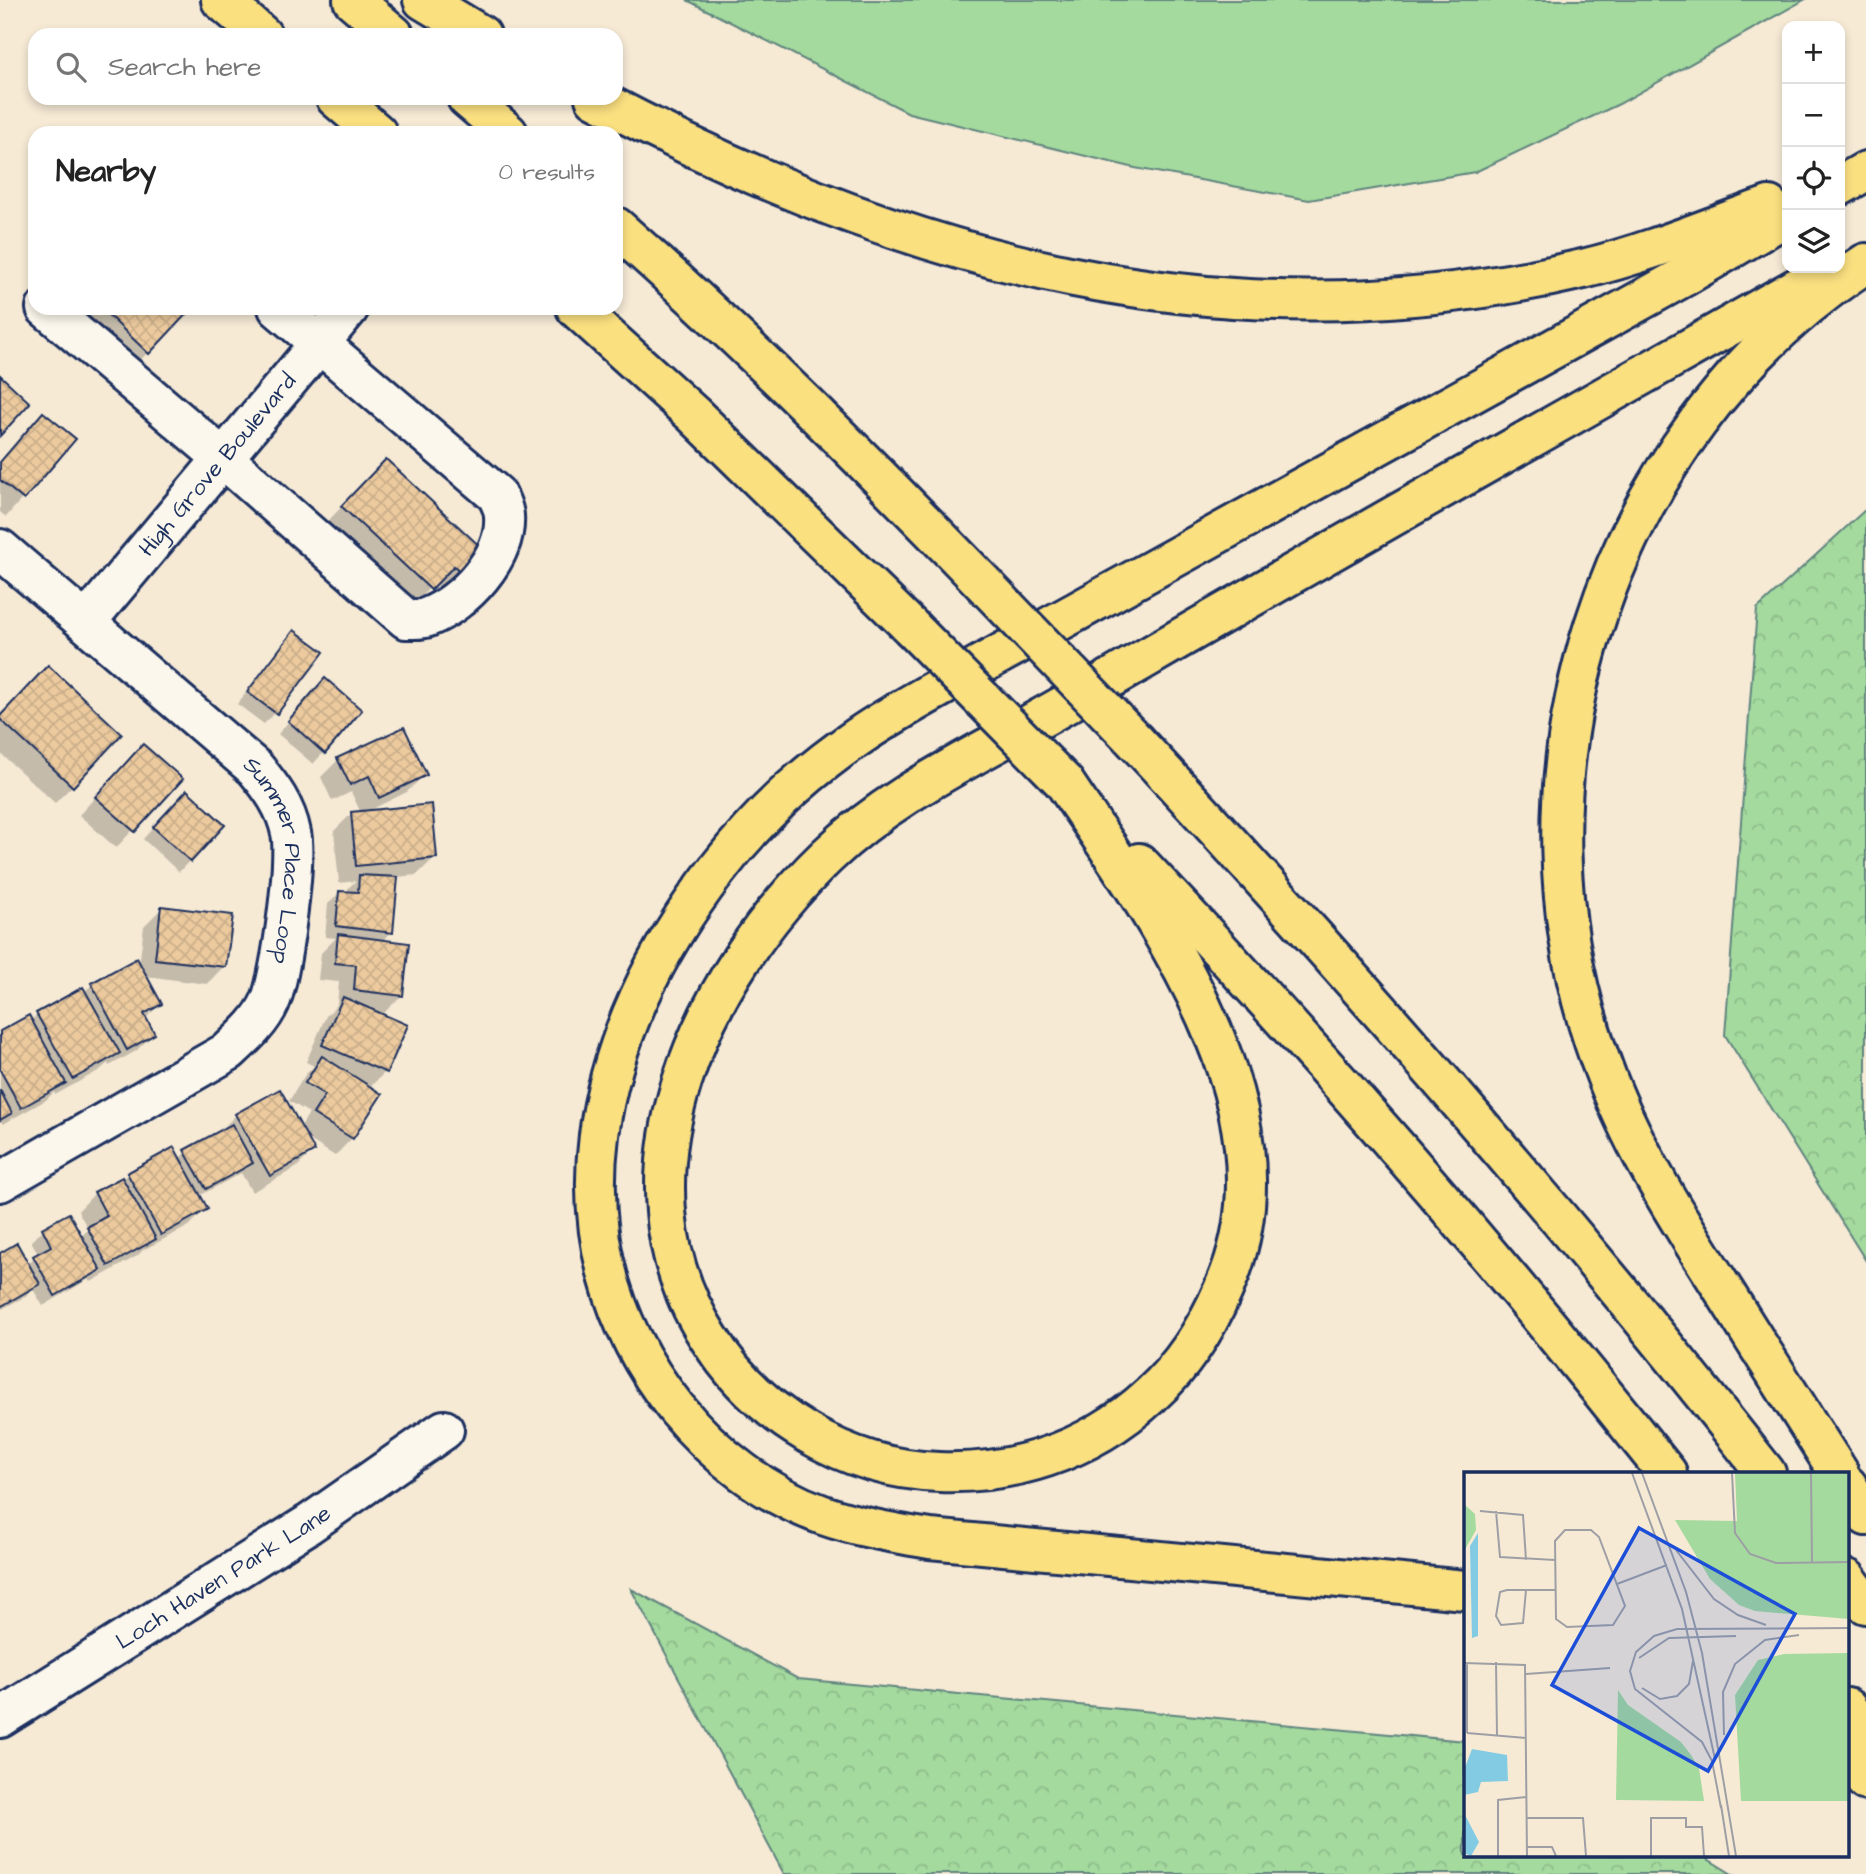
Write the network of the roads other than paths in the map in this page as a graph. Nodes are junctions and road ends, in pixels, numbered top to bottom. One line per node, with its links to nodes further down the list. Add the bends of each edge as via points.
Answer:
1 (221, 0): 4 (highway)
2 (353, 0): 5 (highway)
3 (423, 0): 6 (highway)
4 (254, 28)
5 (386, 28)
6 (469, 28)
7 (344, 105): 10 (highway)
8 (475, 105): 11 (highway)
9 (609, 105): 15 (highway, via 760,178 906,234 1048,273 1216,298 1312,302 1422,295 1531,281 1619,259)
10 (369, 126)
11 (500, 126)
12 (1866, 171): 13 (highway); 14 (highway)
13 (1845, 178)
14 (1845, 183)
15 (1782, 201)
16 (1782, 219): 41 (highway, via 979,665 847,745 771,808 699,893 643,990 605,1096 595,1172 597,1219 604,1262 624,1322 659,1387 684,1418 714,1449 779,1496 833,1518 930,1539)
17 (623, 233): 28 (highway)
18 (1866, 248): 19 (highway)
19 (1845, 260)
20 (1866, 263): 37 (highway, via 1796,314 1758,349 1721,390 1660,477 1609,581 1590,637 1566,756 1561,811 1566,916 1575,974 1589,1028 1624,1121 1672,1210)
21 (623, 266): 28 (highway)
22 (1823, 273): 32 (highway, via 921,785 831,852 769,920 724,988 687,1064 665,1154 666,1230 694,1312 735,1374 760,1399 813,1437 882,1464 920,1472 1010,1468 1057,1454 1100,1434 1137,1409 1169,1377 1217,1305 1235,1260 1245,1172 1240,1128 1213,1030 1169,943)
23 (54, 315): 29 (street)
24 (286, 315): 27 (street)
25 (343, 315): 27 (street, High Grove Boulevard)
26 (584, 315): 32 (highway, bridge, via 694,415)
27 (320, 343): 29 (street, High Grove Boulevard); 29 (street, via 497,495 504,526 499,548 486,571 443,609 426,619 406,619)
28 (754, 353): 36 (highway, bridge, via 983,583 1301,920 1493,1139)
29 (224, 458): 31 (street, High Grove Boulevard)
30 (0, 549): 31 (street, Summer Place Loop)
31 (86, 622): 33 (street, Summer Place Loop, via 255,768 284,810 293,856 276,986 258,1023 229,1051)
32 (1064, 782): 35 (highway, via 1434,1189)
33 (0, 1182)
34 (444, 1430): 44 (street, Loch Haven Park Lane, via 268,1550)
35 (1666, 1472)
36 (1765, 1472)
37 (1838, 1472)
38 (1848, 1487): 39 (highway)
39 (1866, 1516)
40 (1848, 1579): 42 (highway)
41 (1464, 1590)
42 (1866, 1604)
43 (1848, 1709): 45 (highway)
44 (0, 1718)
45 (1866, 1734)
46 (1848, 1762): 47 (highway)
47 (1866, 1781)

